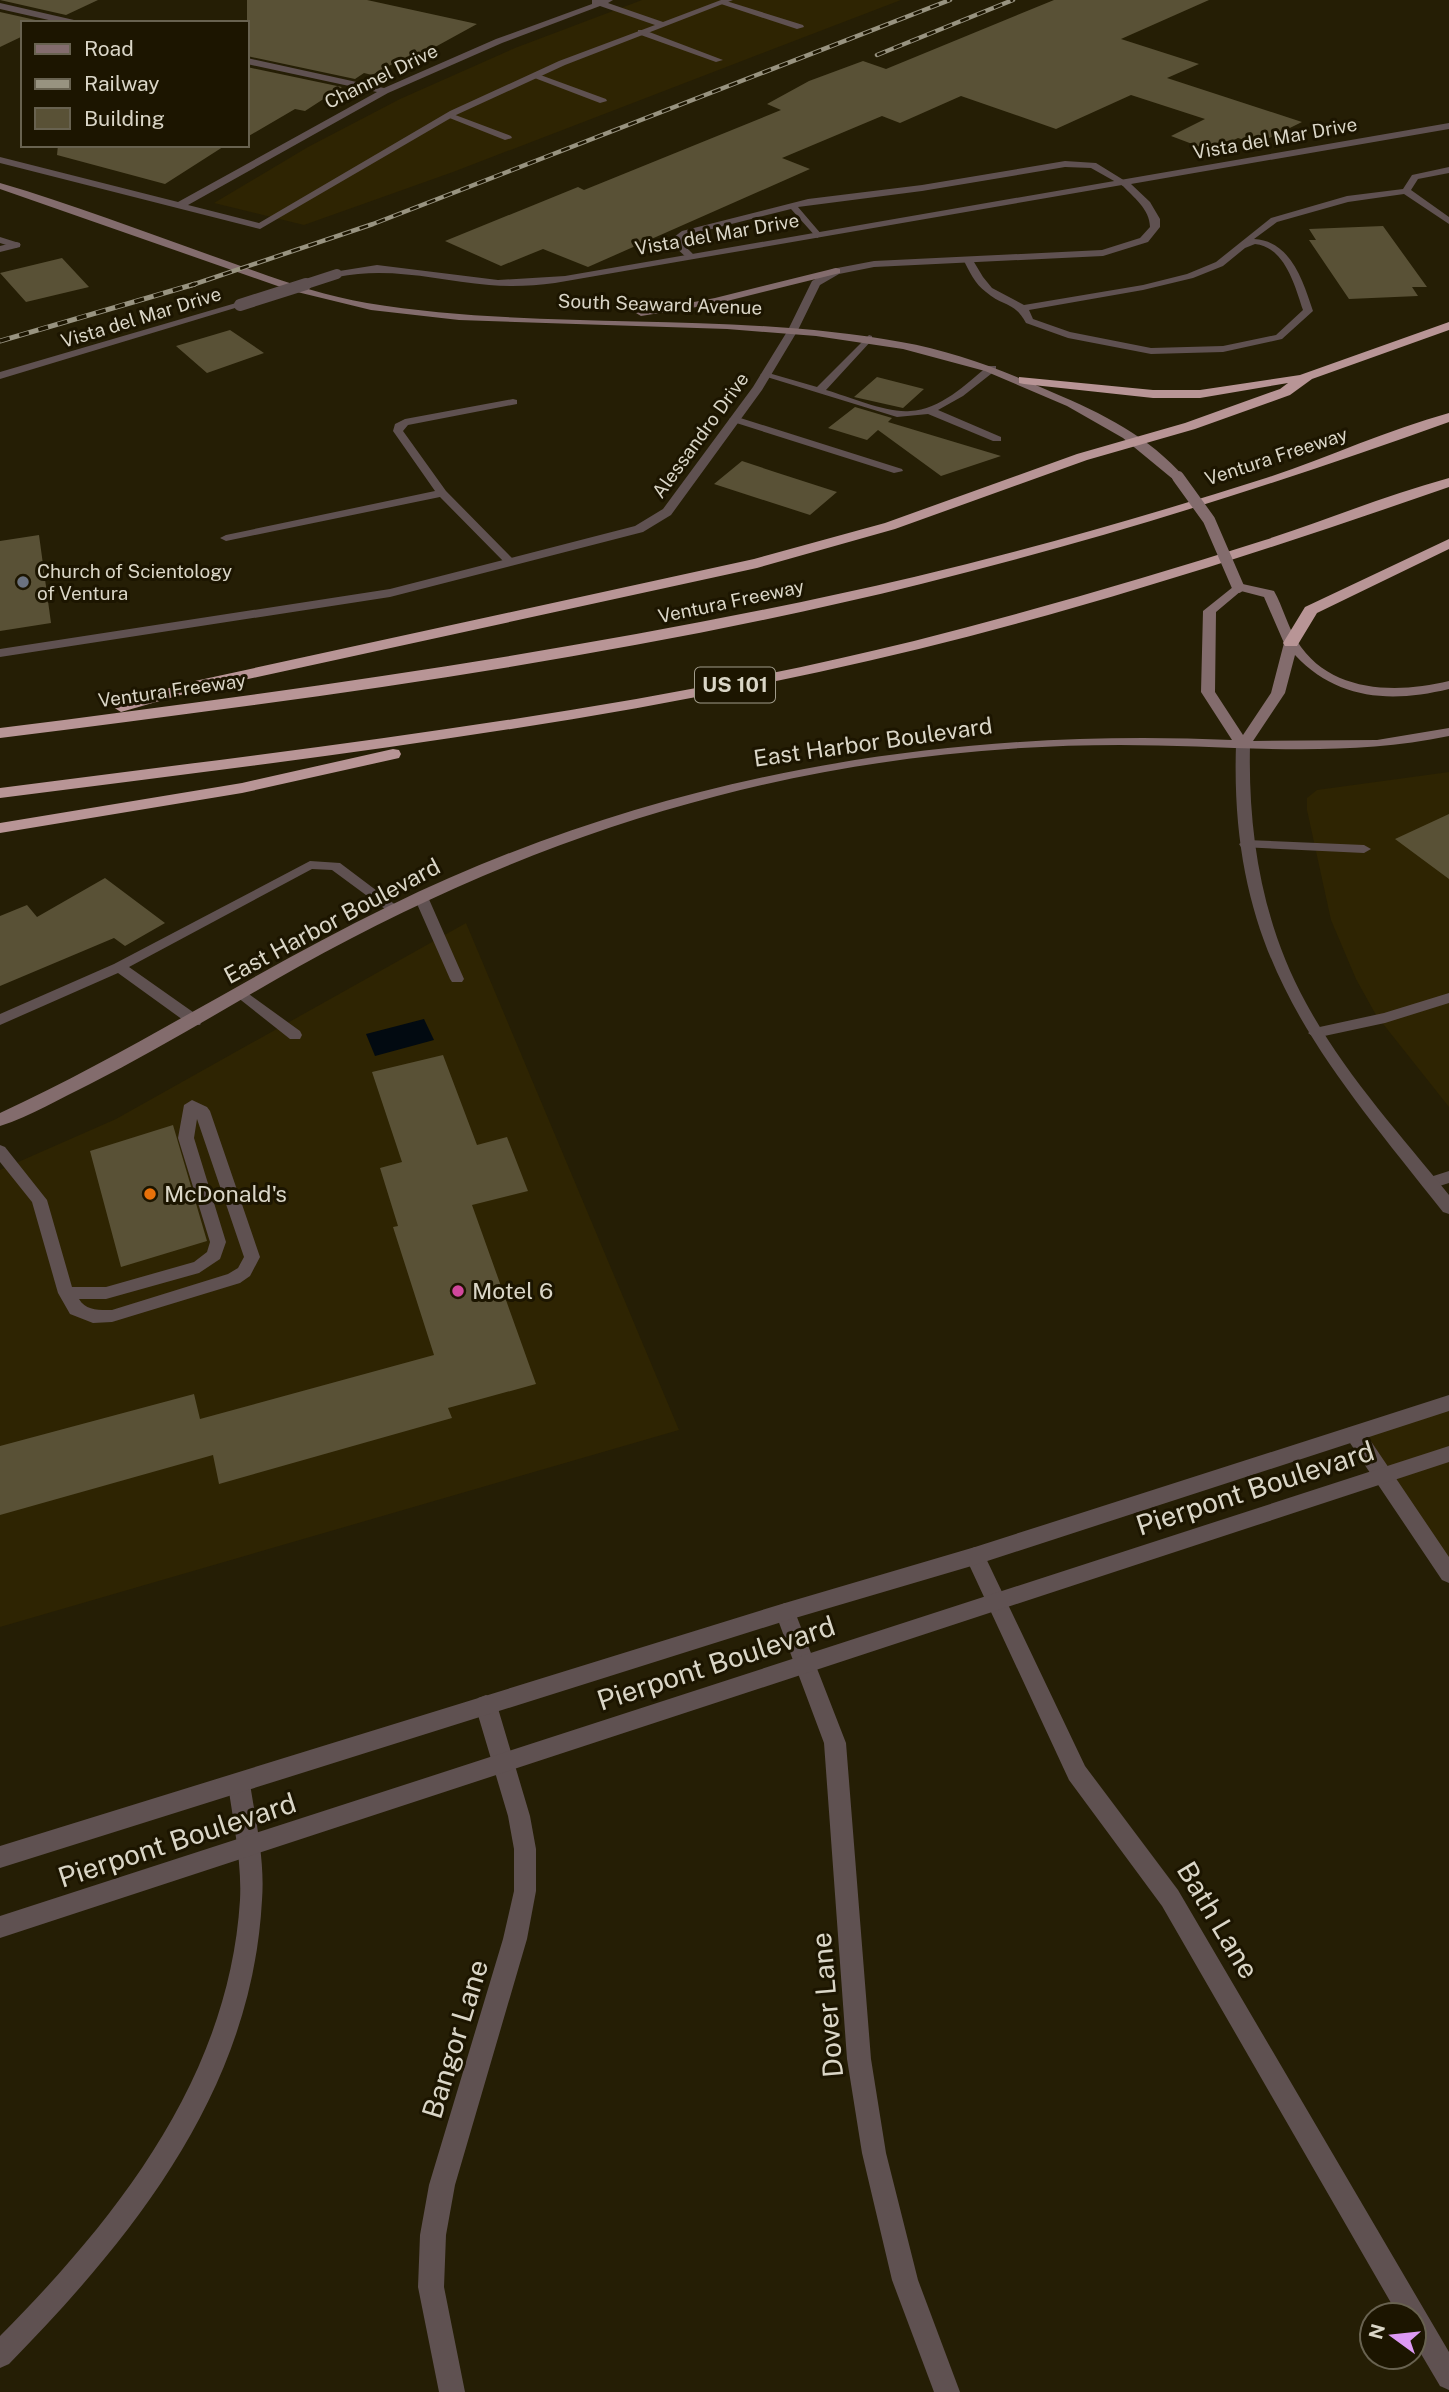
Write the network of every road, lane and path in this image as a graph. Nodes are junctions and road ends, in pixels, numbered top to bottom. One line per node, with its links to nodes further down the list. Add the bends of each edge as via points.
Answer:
1 (584, 0): 3 (street)
2 (726, 1): 6 (street); 7 (lane)
3 (605, 2): 6 (street); 12 (street, Channel Drive, via 499,41)
4 (0, 6): 5 (street)
5 (65, 21)
6 (662, 24): 8 (street)
7 (800, 27)
8 (641, 32): 9 (lane); 11 (street)
9 (719, 60)
10 (248, 61): 12 (street)
11 (535, 75): 13 (lane); 14 (street)
12 (385, 91): 23 (street, Channel Drive)
13 (603, 101)
14 (450, 115): 16 (lane); 23 (street, via 260,226)
15 (1449, 126): 19 (street, Vista del Mar Drive)
16 (508, 138)
17 (0, 160): 23 (street)
18 (1449, 170): 21 (lane, via 1415,177)
19 (1126, 184): 22 (lane, via 1093,165 1065,164); 25 (street, Vista del Mar Drive); 31 (street, Alessandro Drive, via 1156,219 1144,240 1088,256)
20 (0, 186): 34 (main road, South Seaward Avenue, via 311,294 417,314)
21 (1406, 191): 24 (lane); 27 (lane, via 1347,199 1274,220)
22 (792, 205): 25 (lane); 30 (lane, via 685,233 679,237 679,246)
23 (178, 206)
24 (1449, 221)
25 (817, 235): 30 (street, Vista del Mar Drive)
26 (0, 240): 28 (lane)
27 (1244, 242): 33 (lane, via 1215,267 1152,285); 33 (lane, via 1273,246 1298,279 1308,311 1279,337 1223,349 1151,351 1068,335 1029,321)
28 (16, 245): 29 (street)
29 (0, 249)
30 (690, 256): 40 (street, Vista del Mar Drive, bridge, via 526,284 370,266)
31 (968, 259): 32 (street, Alessandro Drive, via 874,264); 33 (lane, via 980,285)
32 (836, 271): 34 (main road, via 699,306); 36 (street, Alessandro Drive, via 816,283)
33 (1023, 307)
34 (558, 322): 36 (main road, South Seaward Avenue)
35 (1449, 326): 41 (highway)
36 (793, 330): 37 (main road, South Seaward Avenue); 39 (street, Alessandro Drive)
37 (869, 338): 38 (main road, South Seaward Avenue); 43 (lane)
38 (992, 368): 42 (main road, South Seaward Avenue); 45 (lane)
39 (765, 375): 43 (lane); 47 (street, Alessandro Drive)
40 (0, 376)
41 (1307, 376): 42 (highway, via 1188,394); 49 (highway, via 1285,392)
42 (1024, 380): 49 (main road, South Seaward Avenue)
43 (819, 391): 45 (lane, via 897,414 918,416)
44 (513, 402): 52 (lane, via 399,426 398,431)
45 (930, 411): 48 (lane)
46 (1449, 417): 61 (highway, Ventura Freeway, via 1144,522 840,600 512,663)
47 (734, 419): 50 (lane); 55 (street, Alessandro Drive, via 667,512 639,529)
48 (997, 439)
49 (1136, 441): 56 (main road, South Seaward Avenue, bridge, via 1168,467 1209,520); 61 (highway, via 903,521 757,563 194,686)
50 (898, 471)
51 (1449, 482): 60 (highway, US 101, via 1188,571 907,648)
52 (442, 493): 53 (lane); 55 (lane)
53 (226, 538)
54 (1449, 543): 57 (highway, via 1311,610)
55 (511, 564): 58 (street, Alessandro Drive, via 348,601)
56 (1238, 587): 57 (main road, via 1269,594); 64 (main road, via 1210,611 1208,691)
57 (1291, 643): 59 (main road, via 1324,676 1343,684 1400,692); 64 (main road, via 1278,693)
58 (0, 653)
59 (1449, 685)
60 (518, 725): 65 (highway, US 101); 66 (highway, via 242,788)
61 (55, 727): 63 (highway, Ventura Freeway)
62 (1449, 732): 64 (main road, East Harbor Boulevard, via 1350,746)
63 (0, 733)
64 (1244, 745): 67 (street, via 1240,788); 69 (main road, East Harbor Boulevard, via 1038,743 830,767 627,816 505,860)
65 (0, 793)
66 (0, 828)
67 (1246, 844): 68 (lane); 77 (street, via 1264,919 1286,978)
68 (1364, 849)
69 (421, 897): 70 (main road, East Harbor Boulevard); 72 (lane)
70 (394, 909): 71 (lane, via 335,866 310,865); 73 (main road, East Harbor Boulevard)
71 (119, 967): 75 (lane); 76 (lane)
72 (457, 979)
73 (242, 994): 76 (main road, East Harbor Boulevard); 78 (lane)
74 (1449, 998): 77 (lane)
75 (0, 1020)
76 (195, 1021): 79 (main road, East Harbor Boulevard)
77 (1315, 1033): 82 (street)
78 (295, 1035)
79 (0, 1120)
80 (0, 1151): 84 (lane, via 39,1200)
81 (1449, 1177): 82 (lane)
82 (1430, 1183): 83 (street)
83 (1449, 1207)
84 (66, 1293): 84 (lane, via 76,1309 93,1317 112,1316 244,1272 252,1257 202,1111 192,1105 187,1138 218,1242 215,1255 199,1267 106,1293)
85 (1449, 1403): 86 (street, Pierpont Boulevard)
86 (1355, 1434): 88 (street); 89 (street, Pierpont Boulevard)
87 (1449, 1454): 88 (street, Pierpont Boulevard)
88 (1382, 1476): 90 (street); 91 (street, Pierpont Boulevard)
89 (975, 1556): 91 (street, Bath Lane); 92 (street, Pierpont Boulevard)
90 (1449, 1574)
91 (997, 1601): 93 (street, Pierpont Boulevard); 100 (street, Bath Lane, via 1077,1773 1170,1898)
92 (785, 1612): 93 (street, Dover Lane); 94 (street, Pierpont Boulevard)
93 (806, 1663): 95 (street, Pierpont Boulevard); 105 (street, Dover Lane, via 835,1743 859,2059 874,2153 905,2280)
94 (486, 1705): 95 (street, Bangor Lane); 96 (street, Pierpont Boulevard)
95 (502, 1761): 97 (street, Pierpont Boulevard); 104 (street, Bangor Lane, via 525,1849 525,1891 442,2185 433,2235 430,2287)
96 (239, 1784): 97 (street); 98 (street, Pierpont Boulevard)
97 (247, 1847): 99 (street, Pierpont Boulevard); 102 (street, via 251,1900 244,1973 213,2070 159,2168 127,2211 87,2264)
98 (0, 1857)
99 (0, 1927)
100 (1404, 2301)
101 (1428, 2341): 103 (street, Bath Lane)
102 (0, 2355)
103 (1449, 2377)
104 (452, 2392)
105 (947, 2392)

